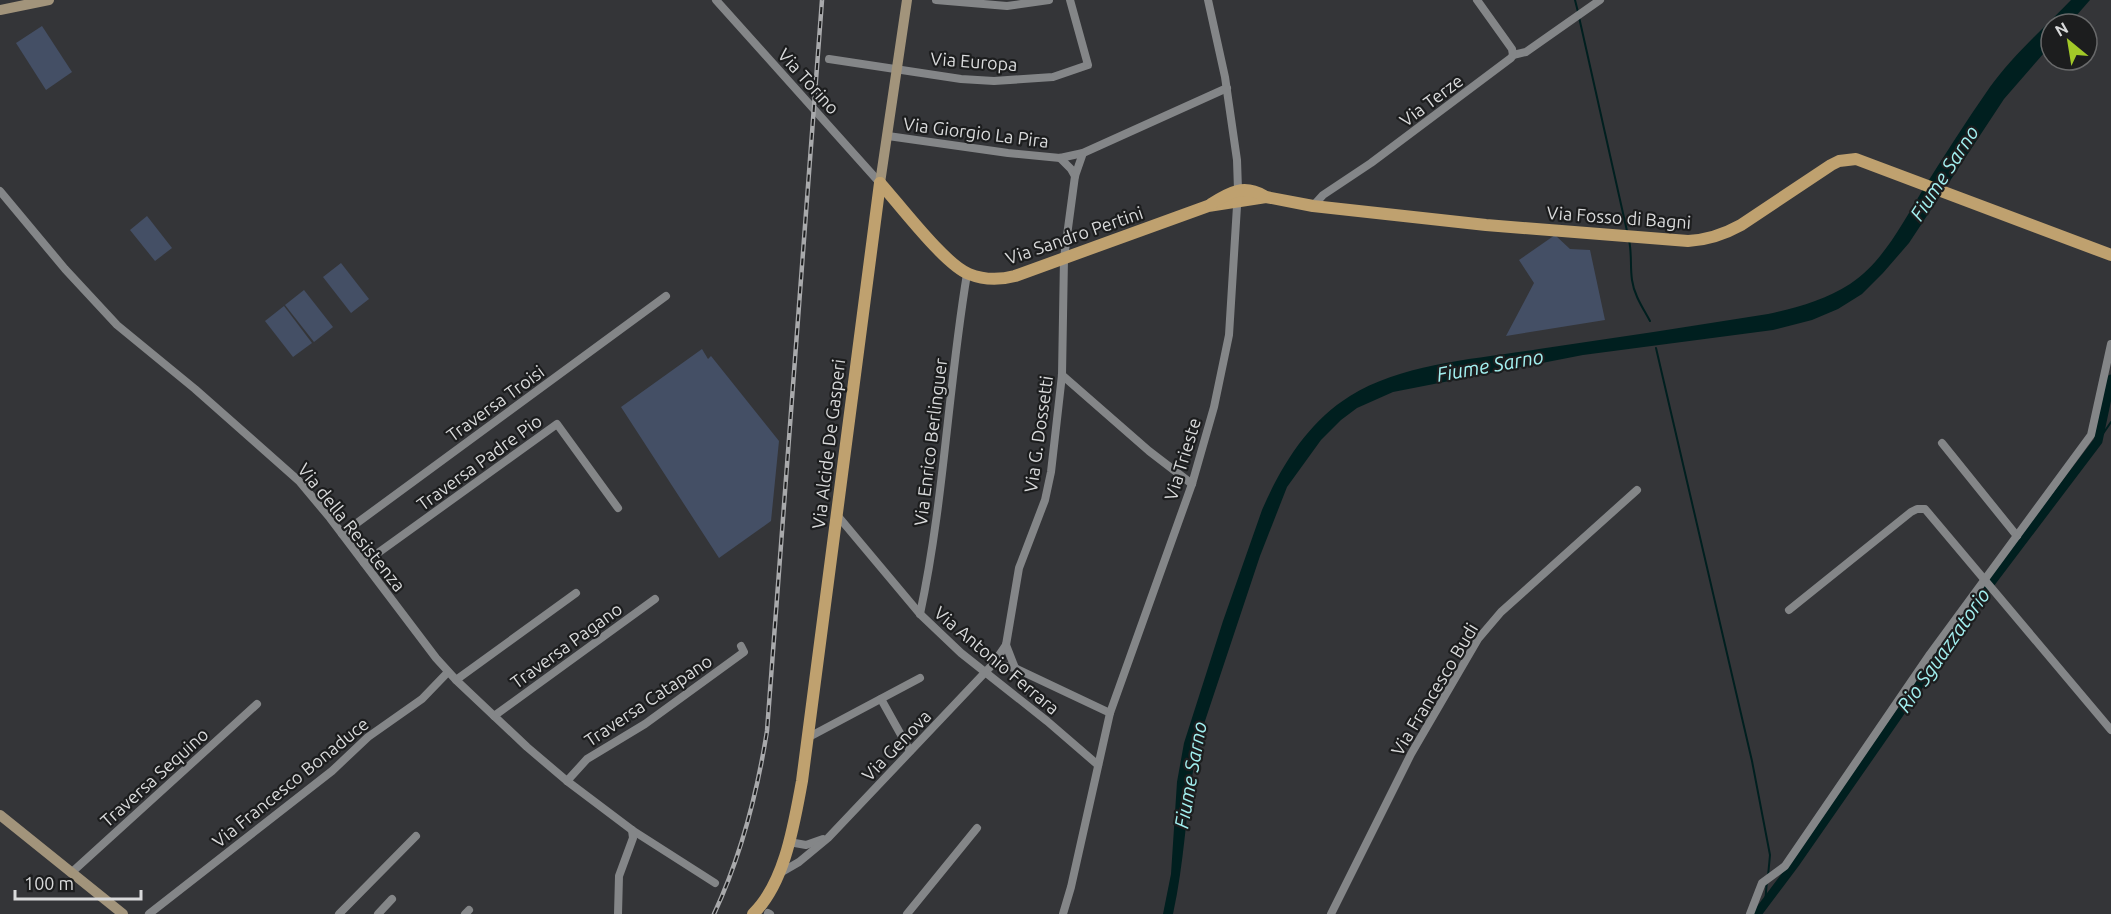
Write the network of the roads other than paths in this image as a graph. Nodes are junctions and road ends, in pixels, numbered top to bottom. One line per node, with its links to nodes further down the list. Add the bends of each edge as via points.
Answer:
1 (49, 0): 10 (street)
2 (716, 0): 19 (street, Via Torino)
3 (907, 0): 13 (street, Via Alcide De Gasperi)
4 (936, 0): 5 (street, via 1007,6)
5 (1049, 0)
6 (1070, 0): 13 (street, Via Europa, via 1088,65 1053,77 1015,80 961,79)
7 (1208, 0): 14 (street, Via Trieste)
8 (1477, 0): 11 (street)
9 (1600, 0): 11 (street, Via Terze, via 1526,52)
10 (0, 10)
11 (1514, 55): 22 (street, Via Terze)
12 (829, 59): 13 (street)
13 (898, 69): 15 (street, Via Alcide De Gasperi)
14 (1227, 88): 16 (street, Via Giorgio La Pira); 21 (street, Via Trieste, via 1236,152)
15 (888, 136): 17 (street, Via Giorgio La Pira); 19 (street, Via Alcide De Gasperi)
16 (1083, 153): 17 (street, Via Giorgio La Pira); 18 (street)
17 (1060, 158): 18 (street, Via Giorgio La Pira)
18 (1075, 176): 24 (street, Via G. Dossetti)
19 (880, 183): 25 (main road, via 951,263); 33 (main road, Via Alcide De Gasperi)
20 (0, 191): 34 (street, Via della Resistenza, via 117,325 292,474)
21 (1237, 196): 22 (main road, Via Fosso di Bagni); 24 (main road, Via Sandro Pertini); 30 (street, Via Trieste, via 1229,335)
22 (1313, 206): 23 (main road, Via Fosso di Bagni, via 1688,241 1718,237 1831,165 1856,159)
23 (2111, 255)
24 (1065, 258): 25 (main road, Via Sandro Pertini, via 1009,278); 28 (street, Via G. Dossetti)
25 (967, 274): 41 (street, Via Enrico Berlinguer)
26 (666, 296): 34 (street, Traversa Troisi)
27 (2111, 344): 35 (street, via 2091,435)
28 (1062, 375): 30 (street); 42 (street, Via G. Dossetti, via 1049,487 1019,568)
29 (1942, 443): 35 (street)
30 (1192, 484): 52 (street, Via Trieste)
31 (1637, 490): 79 (street, Via Francesco Budi, via 1501,612 1478,639 1411,754)
32 (618, 508): 36 (street, Traversa Padre Pio, via 557,424)
33 (837, 515): 41 (street, Via Antonio Ferrara); 55 (main road, Via Alcide De Gasperi)
34 (342, 534): 36 (street, Via della Resistenza)
35 (2017, 536): 37 (street)
36 (364, 563): 46 (street, Via della Resistenza)
37 (1984, 580): 40 (street, via 1924,509 1917,509); 54 (street); 80 (street, via 1785,866 1762,883)
38 (576, 594): 49 (street)
39 (655, 599): 53 (street, Traversa Pagano)
40 (1789, 610)
41 (920, 614): 47 (street, Via Antonio Ferrara)
42 (1006, 645): 44 (street, Via G. Dossetti); 45 (street)
43 (741, 646): 58 (street, Traversa Catapano, via 744,652 645,724 587,759)
44 (993, 664): 45 (street); 47 (street, Via G. Dossetti)
45 (1015, 668): 52 (street)
46 (448, 672): 49 (street, Via della Resistenza); 71 (street, Via Francesco Bonaduce, via 422,699 368,737 332,771)
47 (985, 672): 56 (street, Via Genova); 57 (street, Via Antonio Ferrara)
48 (920, 678): 50 (street)
49 (456, 680): 53 (street, Via della Resistenza)
50 (881, 699): 55 (street); 56 (street)
51 (257, 704): 65 (street, Traversa Sequino)
52 (1110, 713): 57 (street, Via Trieste)
53 (494, 716): 58 (street, Via della Resistenza)
54 (2111, 730)
55 (809, 737): 64 (main road, Via Alcide De Gasperi)
56 (910, 751): 63 (street, Via Genova)
57 (1098, 765): 78 (street, Via Trieste)
58 (567, 781): 61 (street, Via della Resistenza)
59 (0, 815): 65 (street)
60 (977, 828): 77 (street)
61 (632, 830): 67 (street, Via della Resistenza); 74 (street, via 633,838 619,876)
62 (416, 836): 72 (street)
63 (828, 838): 64 (street, via 806,844); 66 (street, Via Genova)
64 (789, 842): 66 (main road, Via Alcide De Gasperi)
65 (71, 873): 70 (street)
66 (778, 875): 68 (main road, Via Alcide De Gasperi)
67 (715, 883)
68 (772, 890): 75 (main road, Via Alcide De Gasperi); 76 (main road, Via Alcide De Gasperi)
69 (392, 899): 73 (street)
70 (123, 914)
71 (149, 914)
72 (339, 914)
73 (378, 914)
74 (618, 914)
75 (753, 914)
76 (768, 914)
77 (907, 914)
78 (1063, 914)
79 (1331, 914)
80 (1750, 914)

